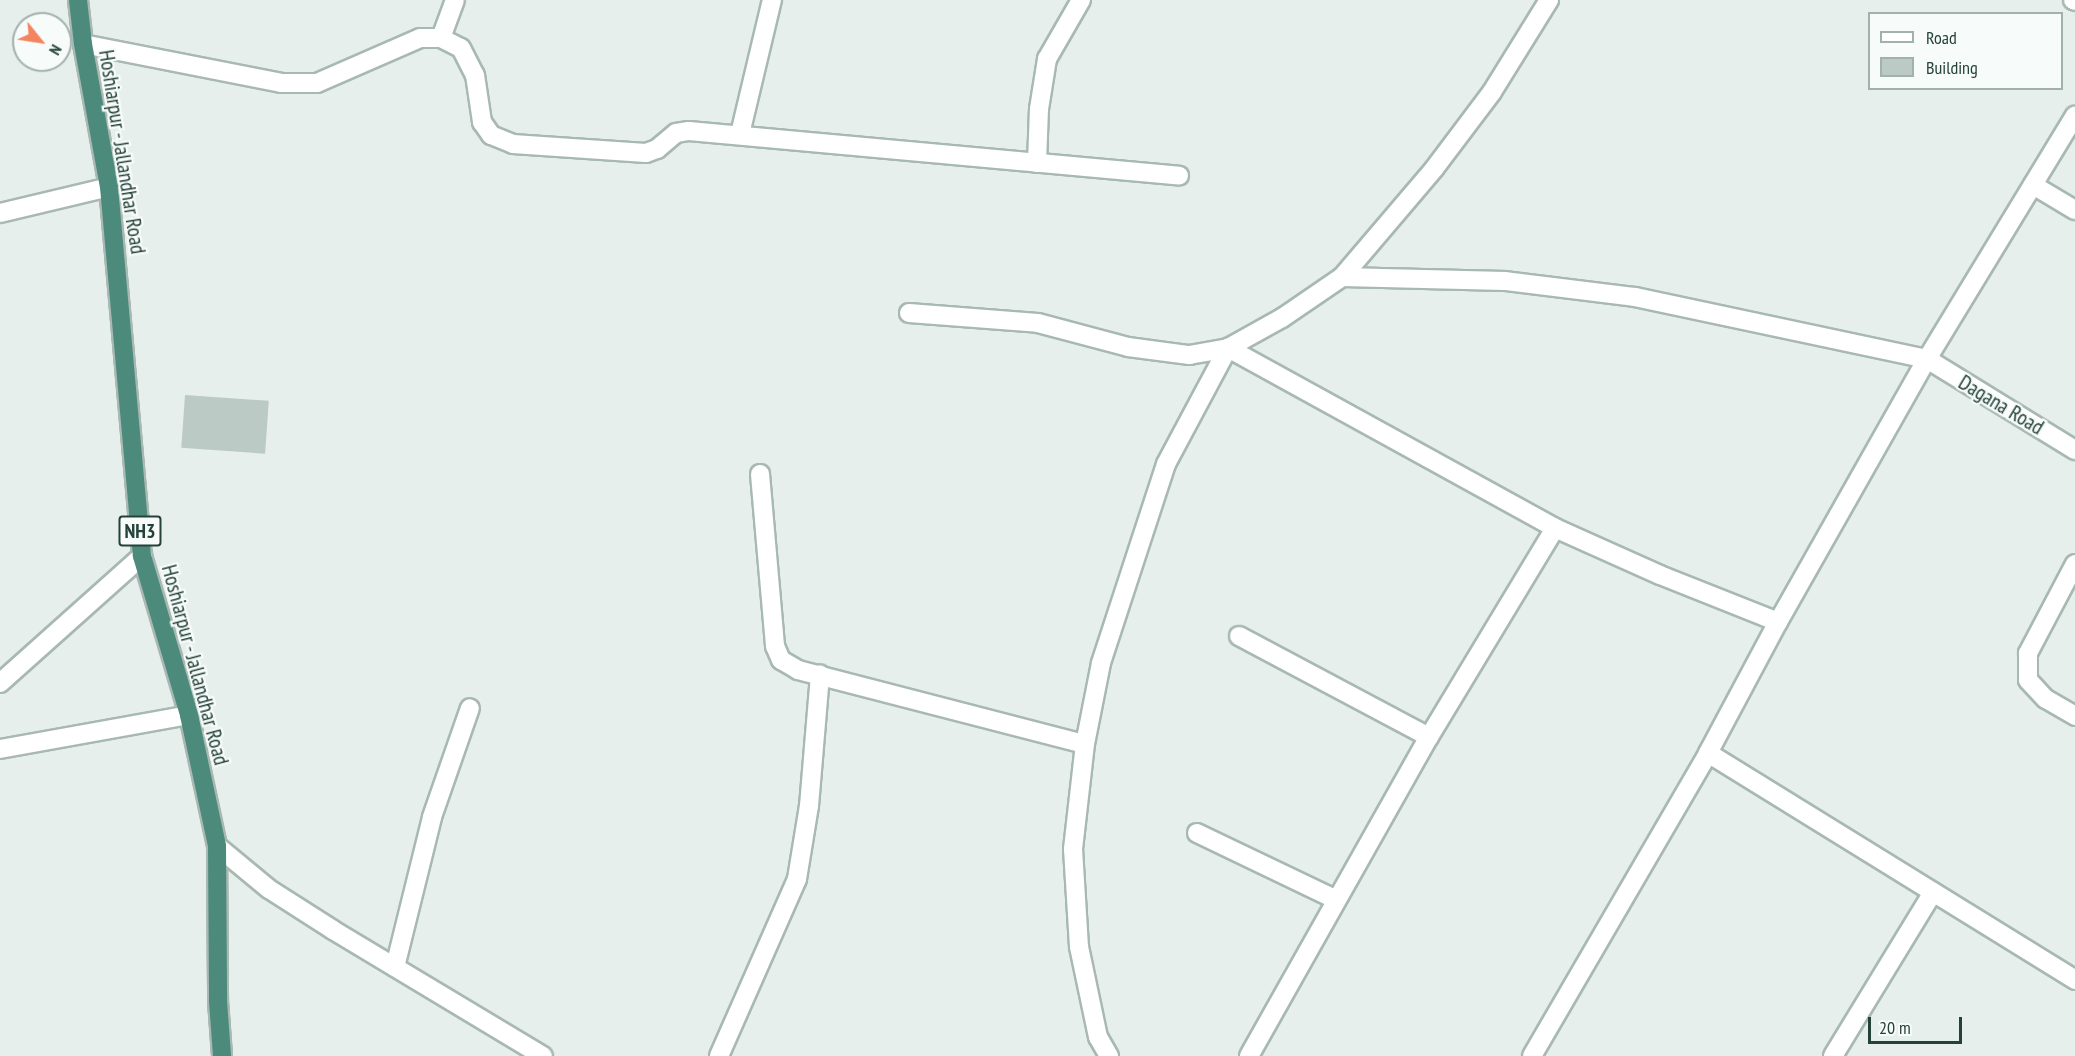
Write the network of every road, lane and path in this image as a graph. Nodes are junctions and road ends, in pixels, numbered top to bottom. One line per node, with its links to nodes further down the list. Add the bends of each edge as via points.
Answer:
1 (78, 0): 7 (highway, Hoshiarpur - Jallandhar Road / NH3)
2 (455, 0): 6 (street)
3 (772, 0): 9 (street)
4 (1081, 0): 10 (street, via 1047,59)
5 (1544, 2): 16 (street, via 1492,92 1434,169)
6 (441, 38): 7 (street, via 420,38 316,83 281,83); 9 (street, via 461,48 475,75 482,122 491,135 513,144 646,153 676,133 689,130)
7 (83, 44): 13 (highway, Hoshiarpur - Jallandhar Road / NH3)
8 (2075, 116): 12 (street)
9 (740, 134): 10 (street)
10 (1036, 163): 11 (street)
11 (1179, 176)
12 (2033, 185): 14 (street); 19 (street)
13 (109, 187): 15 (street); 23 (highway, Hoshiarpur - Jallandhar Road / NH3)
14 (2075, 210)
15 (0, 213)
16 (1342, 277): 18 (street, via 1282,318); 19 (street, Dagana Road, via 1505,281 1635,297)
17 (909, 313): 18 (street, via 1038,323 1128,347 1188,355)
18 (1228, 348): 22 (street); 33 (street, via 1166,464 1101,663)
19 (1927, 360): 20 (street, Dagana Road); 25 (street)
20 (2075, 450)
21 (760, 474): 27 (street, via 775,646 781,660 798,670)
22 (1555, 528): 25 (street); 32 (street)
23 (142, 556): 28 (street); 30 (highway, Hoshiarpur - Jallandhar Road / NH3)
24 (2075, 564): 31 (street, via 2028,653 2028,680 2046,699)
25 (1778, 622): 35 (street)
26 (1239, 636): 32 (street)
27 (820, 674): 33 (street); 44 (street, via 809,806 797,879)
28 (0, 683)
29 (470, 708): 40 (street, via 432,817)
30 (189, 715): 34 (street); 37 (highway, Hoshiarpur - Jallandhar Road / NH3)
31 (2075, 716)
32 (1428, 736): 39 (street)
33 (1085, 744): 45 (street, via 1073,849 1079,947 1098,1037)
34 (0, 749)
35 (1708, 753): 38 (street); 47 (street)
36 (1197, 833): 39 (street)
37 (217, 846): 40 (street, via 269,889); 42 (highway, Hoshiarpur - Jallandhar Road / NH3)
38 (1933, 892): 41 (street); 48 (street)
39 (1335, 899): 46 (street)
40 (395, 967): 43 (street)
41 (2075, 980)
42 (222, 1056)
43 (543, 1056)
44 (719, 1056)
45 (1109, 1056)
46 (1249, 1056)
47 (1532, 1056)
48 (1833, 1056)

